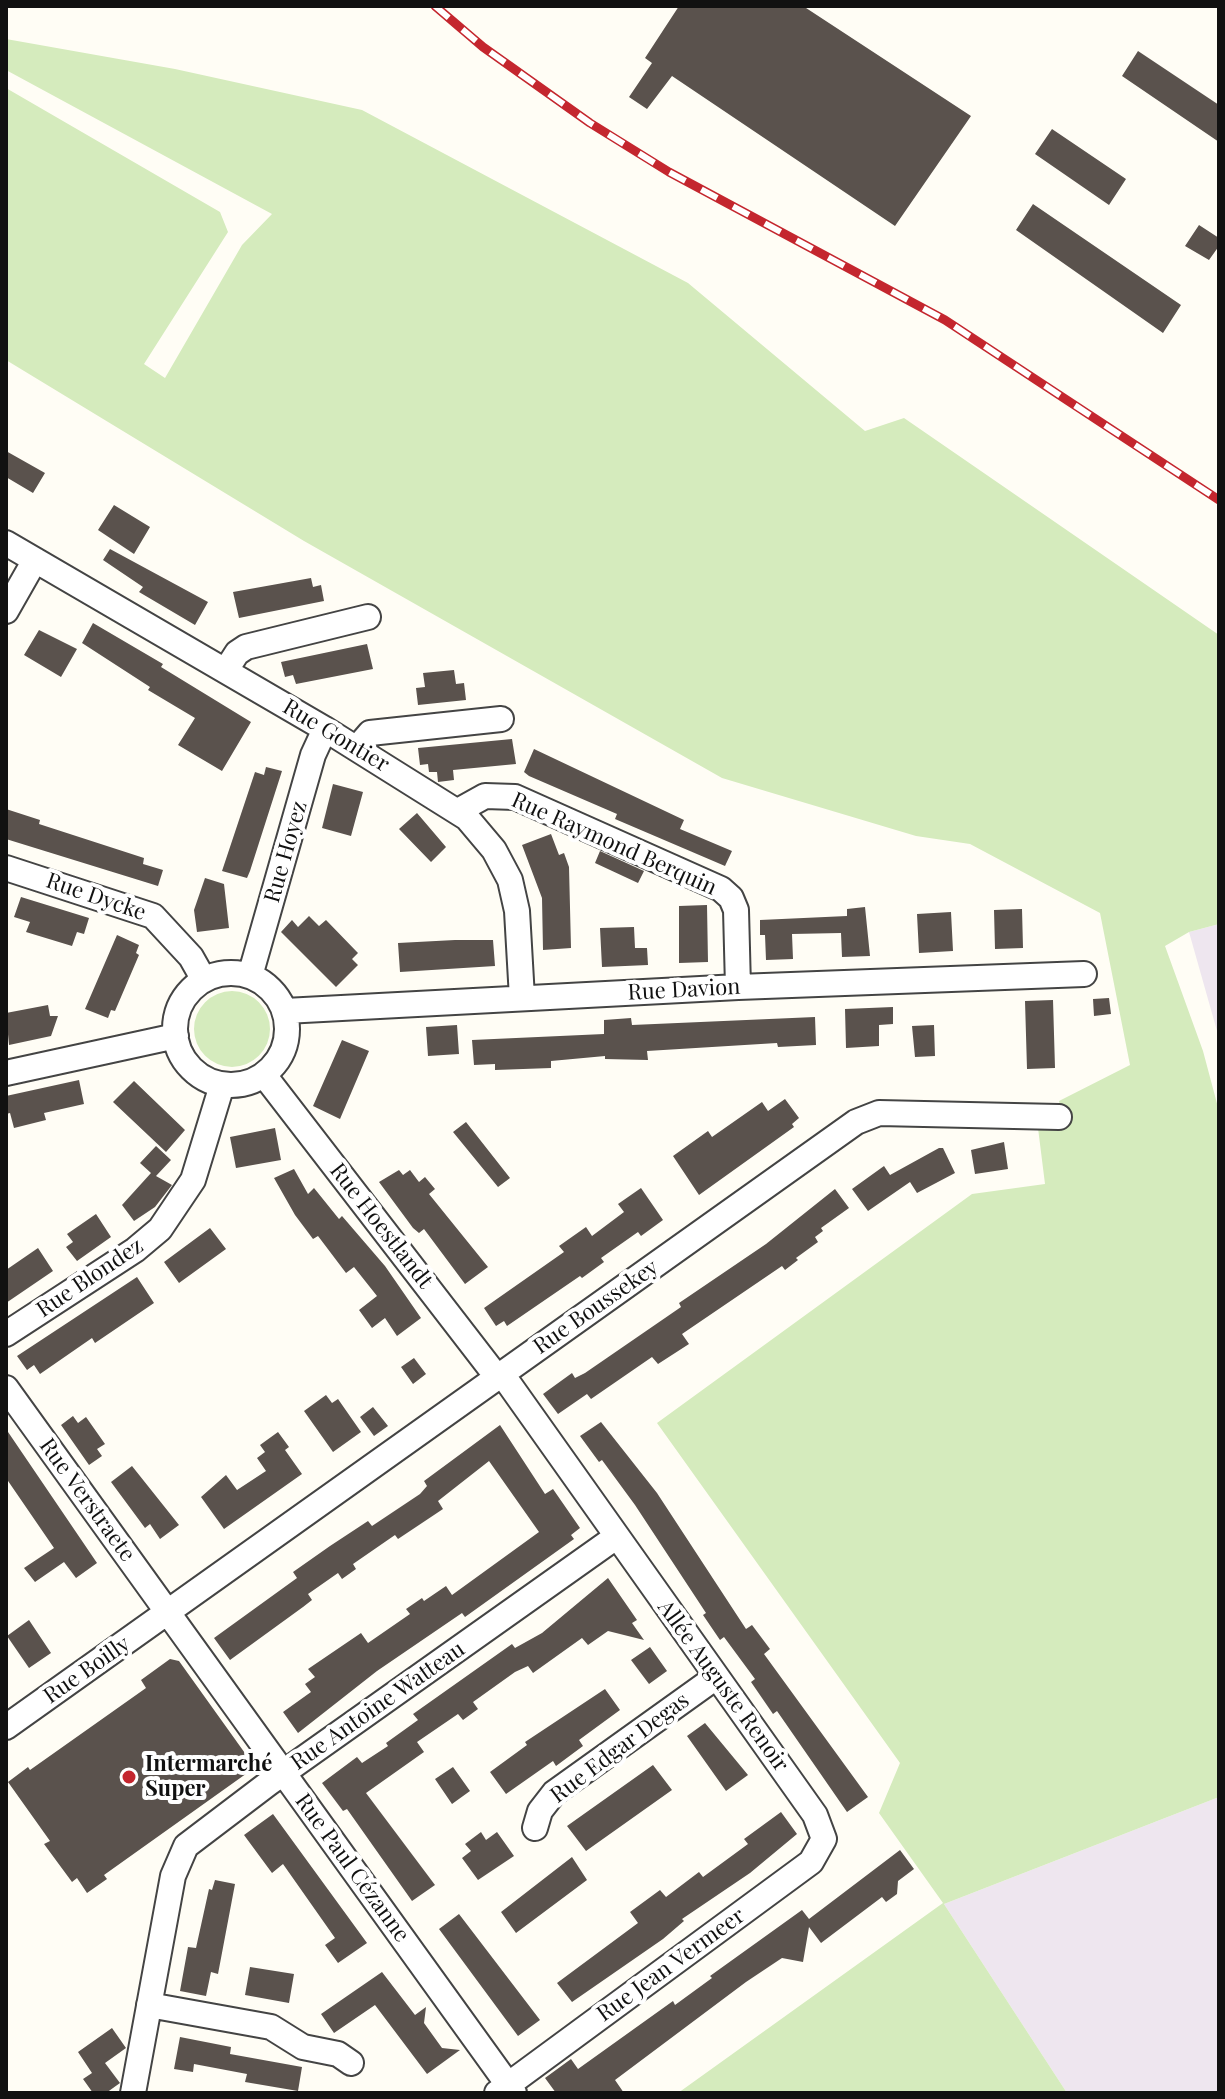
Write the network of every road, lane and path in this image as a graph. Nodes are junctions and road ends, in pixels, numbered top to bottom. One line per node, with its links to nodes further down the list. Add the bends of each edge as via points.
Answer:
1 (6, 543): 2 (street, Rue Gontier)
2 (35, 560): 3 (street); 5 (street, Rue Gontier)
3 (6, 611)
4 (368, 617): 5 (street, via 246,647)
5 (226, 670): 7 (street, Rue Gontier)
6 (501, 719): 8 (street, via 370,733)
7 (325, 729): 8 (street, Rue Gontier); 12 (street, Rue Hoyez)
8 (357, 748): 9 (street, Rue Gontier)
9 (458, 811): 14 (street, Rue Raymond Berquin, via 485,796 515,797 721,889 736,910); 15 (street, Rue Gontier, via 488,841 510,880)
10 (6, 868): 13 (street, Rue Dycke, via 153,916 191,957)
11 (1084, 974): 14 (street, Rue Davion)
12 (250, 976): 13 (street, via 229,973); 16 (street, via 272,990)
13 (204, 980): 17 (street, via 181,1004)
14 (738, 987): 15 (street, Rue Davion)
15 (522, 998): 16 (street, Rue Davion)
16 (285, 1011): 19 (street, via 285,1046)
17 (176, 1036): 18 (street); 20 (street, via 191,1068)
18 (6, 1073)
19 (264, 1075): 20 (street, via 244,1084); 23 (street, Rue Hoestlandt)
20 (222, 1085): 22 (street, Rue Blondez, via 193,1180 169,1218 135,1250)
21 (1059, 1117): 23 (street, Rue Boussekey, via 868,1116)
22 (6, 1334)
23 (500, 1376): 25 (street); 26 (street, Rue Boussekey)
24 (6, 1388): 26 (street, Rue Verstraete)
25 (616, 1537): 27 (street, Allée Auguste Renoir); 29 (street, Rue Antoine Watteau)
26 (168, 1612): 28 (street, Rue Boilly); 29 (street, Rue Paul Cézanne)
27 (716, 1677): 30 (street, Rue Edgar Degas, via 554,1793); 31 (street, Allée Auguste Renoir, via 815,1815)
28 (6, 1727)
29 (283, 1772): 32 (street, Rue Antoine Watteau, via 183,1851 173,1876); 34 (street, Rue Paul Cézanne)
30 (535, 1828)
31 (824, 1839): 34 (street, Rue Jean Vermeer, via 811,1862)
32 (149, 2005): 33 (street, via 271,2027 303,2047 338,2054); 35 (street, Rue Antoine Watteau)
33 (351, 2063)
34 (506, 2090)
35 (133, 2093)

